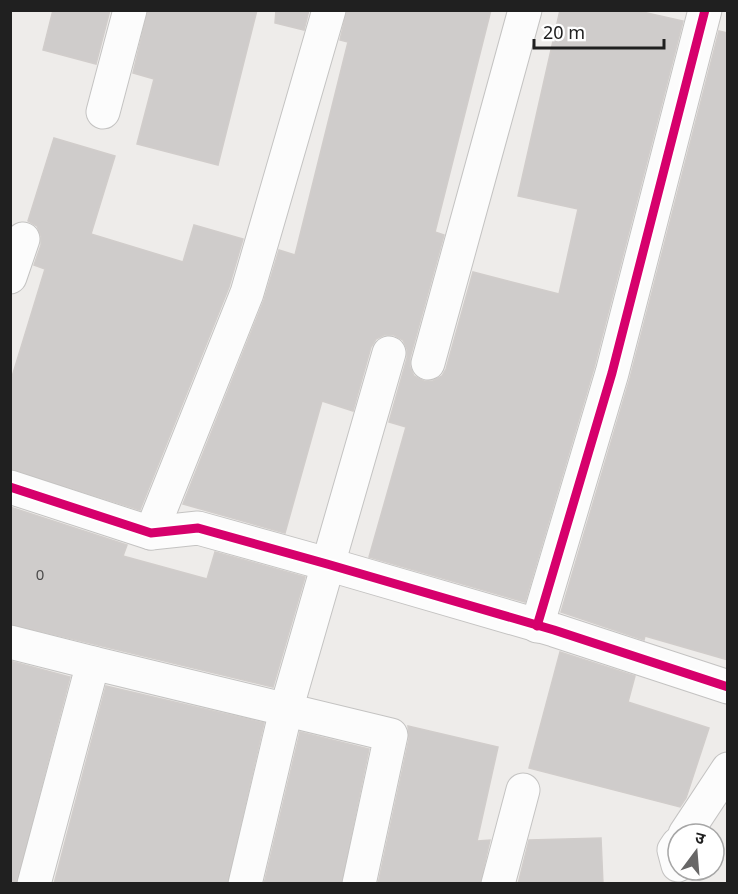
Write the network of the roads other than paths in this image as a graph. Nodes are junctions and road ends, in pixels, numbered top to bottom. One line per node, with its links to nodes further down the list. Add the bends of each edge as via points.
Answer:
1 (130, 10): 5 (street)
2 (329, 10): 11 (street, via 247,293)
3 (525, 10): 9 (street)
4 (705, 10): 13 (street, via 612,373)
5 (103, 112)
6 (22, 239): 7 (street)
7 (10, 277)
8 (389, 353): 12 (street)
9 (428, 363)
10 (10, 487): 11 (street)
11 (151, 533): 12 (street, via 198,528)
12 (327, 564): 13 (street); 17 (street)
13 (537, 626): 16 (street)
14 (10, 642): 15 (street)
15 (93, 663): 17 (street); 21 (street)
16 (728, 687)
17 (286, 710): 22 (street); 23 (street, via 391,735)
18 (728, 769): 20 (street)
19 (523, 790): 24 (street)
20 (693, 822)
21 (34, 884)
22 (245, 884)
23 (359, 884)
24 (498, 884)

